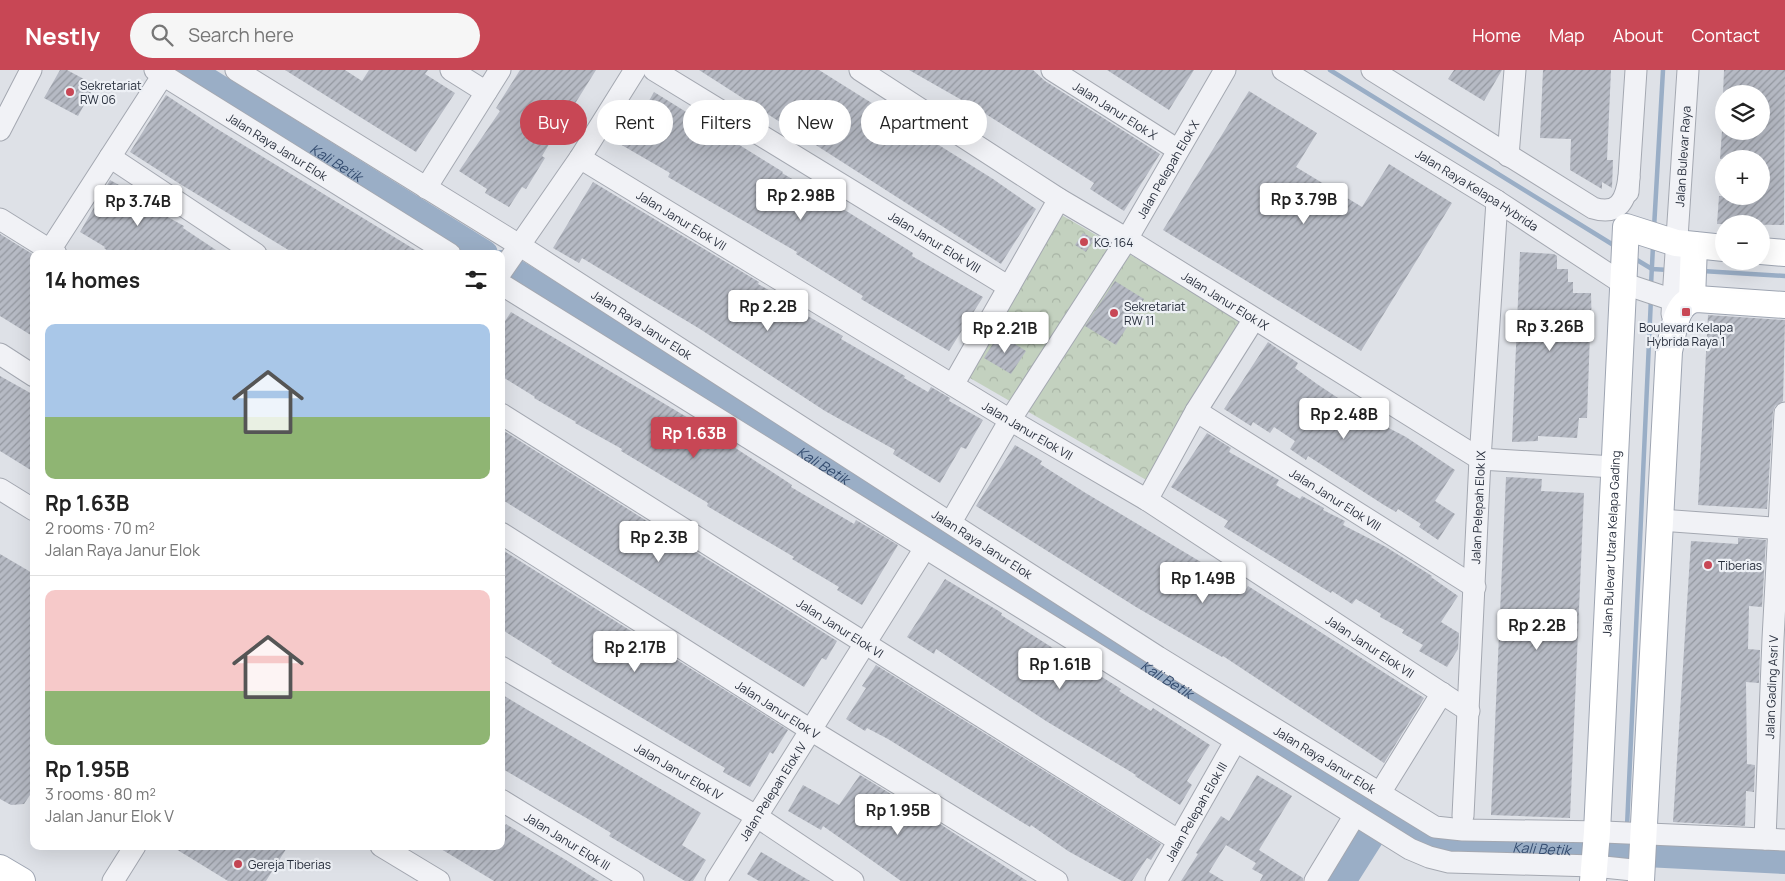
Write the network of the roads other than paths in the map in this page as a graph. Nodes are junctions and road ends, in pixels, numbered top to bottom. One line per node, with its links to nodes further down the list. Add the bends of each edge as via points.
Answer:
1 (32, 70): 17 (street)
2 (236, 70): 24 (street, Jalan Raya Janur Elok)
3 (451, 70): 16 (street)
4 (500, 70): 16 (street)
5 (635, 70): 22 (street)
6 (654, 70): 42 (street, Jalan Janur Elok VIII)
7 (860, 70): 25 (street, Jalan Janur Elok IX)
8 (1052, 70): 19 (street, Jalan Janur Elok X)
9 (1225, 70): 19 (street, Jalan Pelepah Elok X)
10 (1283, 70): 26 (street, Jalan Raya Kelapa Hybrida)
11 (1372, 70): 20 (street)
12 (1515, 70): 20 (street)
13 (1636, 70): 23 (street)
14 (1688, 70): 39 (street, Jalan Bulevar Raya)
15 (159, 73): 21 (street); 34 (street, Jalan Raya Janur Elok)
16 (486, 92): 24 (street)
17 (7, 101): 18 (street)
18 (0, 130)
19 (1178, 150): 29 (street, Jalan Pelepah Elok X)
20 (1508, 156): 23 (street, via 1601,211 1621,204)
21 (110, 157): 32 (street); 33 (street)
22 (580, 158): 30 (street); 47 (street, Jalan Janur Elok VII)
23 (1630, 177): 28 (street)
24 (426, 188): 30 (street, Jalan Raya Janur Elok)
25 (1058, 199): 29 (street, Jalan Janur Elok IX); 42 (street)
26 (1497, 200): 41 (street, Jalan Raya Kelapa Hybrida); 52 (street, Jalan Pelepah Elok IX)
27 (0, 219): 31 (street)
28 (1628, 231): 39 (main road, Jalan Raya Kelapa Hybrida); 41 (main road, Jalan Bulevar Utara Kelapa Gading)
29 (1127, 239): 44 (street, Jalan Janur Elok IX); 50 (street, Jalan Pelepah Elok X)
30 (517, 248): 38 (street); 58 (street, Jalan Raya Janur Elok)
31 (50, 250)
32 (54, 250)
33 (250, 250)
34 (444, 250)
35 (1770, 252): 37 (main road)
36 (1715, 253): 39 (main road, Jalan Raya Kelapa Hybrida)
37 (1785, 253)
38 (505, 270)
39 (1680, 271): 41 (street, Jalan Raya Kelapa Hybrida); 43 (main road, Jalan Raya Kelapa Hybrida); 57 (main road, via 1682,305 1669,351)
40 (505, 277): 61 (street, Jalan Raya Janur Elok)
41 (1626, 281): 53 (main road, Jalan Bulevar Utara Kelapa Gading)
42 (1009, 287): 47 (street)
43 (1785, 305)
44 (1254, 319): 48 (street); 52 (street, Jalan Janur Elok IX)
45 (0, 354): 46 (street)
46 (30, 373)
47 (953, 385): 50 (street, Jalan Janur Elok VII)
48 (1196, 411): 55 (street); 62 (street, Jalan Janur Elok VIII)
49 (505, 417): 64 (street, Jalan Janur Elok VI)
50 (1010, 420): 55 (street, Jalan Janur Elok VII); 58 (street, Jalan Pelepah Elok X)
51 (1784, 423): 59 (street, Jalan Gading Asri V)
52 (1480, 459): 53 (street, Jalan Janur Elok IX); 62 (street, Jalan Pelepah Elok IX)
53 (1614, 467): 76 (main road, Jalan Bulevar Utara Kelapa Gading)
54 (0, 489): 56 (street)
55 (1147, 500): 66 (street, Jalan Janur Elok VII)
56 (30, 508)
57 (1660, 520): 59 (street); 81 (main road)
58 (950, 522): 71 (street, Jalan Raya Janur Elok, via 1158,657)
59 (1782, 529): 63 (street, Jalan Gading Asri V)
60 (505, 537): 68 (street, Jalan Janur Elok V)
61 (925, 548): 64 (street, Jalan Pelepah Elok IV); 70 (street, Jalan Raya Janur Elok)
62 (1475, 587): 67 (street, Jalan Pelepah Elok IX)
63 (1779, 640): 69 (street, Jalan Gading Asri V)
64 (864, 644): 68 (street, Jalan Pelepah Elok IV); 78 (street, Jalan Janur Elok VI)
65 (505, 669): 73 (street, Jalan Janur Elok IV)
66 (1442, 693): 67 (street, Jalan Janur Elok VII); 71 (street)
67 (1469, 711): 75 (street, Jalan Pelepah Elok IX)
68 (809, 730): 73 (street, Jalan Pelepah Elok IV); 90 (street, Jalan Janur Elok V)
69 (1777, 736): 77 (street, Jalan Gading Asri V)
70 (1235, 742): 74 (street, Jalan Raya Janur Elok); 78 (street, Jalan Pelepah Elok III)
71 (1380, 793): 76 (street, Jalan Raya Janur Elok, via 1435,826 1463,830)
72 (505, 802): 87 (street, Jalan Janur Elok III)
73 (756, 816): 88 (street, Jalan Pelepah Elok IV); 89 (street, Jalan Janur Elok IV)
74 (1358, 816): 83 (street, Jalan Raya Janur Elok, via 1410,850 1429,858 1449,862); 92 (street)
75 (1464, 816)
76 (1599, 833): 81 (street, Jalan Raya Janur Elok); 83 (main road, Jalan Bulevar Utara Kelapa Gading)
77 (1775, 840): 81 (street, Jalan Raya Janur Elok)
78 (1179, 842): 91 (street, Jalan Pelepah Elok III)
79 (132, 850): 85 (street)
80 (389, 850): 86 (street)
81 (1640, 856): 83 (street, Jalan Raya Janur Elok)
82 (0, 868): 84 (main road)
83 (1595, 869)
84 (22, 881)
85 (113, 881)
86 (439, 881)
87 (633, 881)
88 (716, 881)
89 (853, 881)
90 (1057, 881)
91 (1156, 881)
92 (1315, 881)

